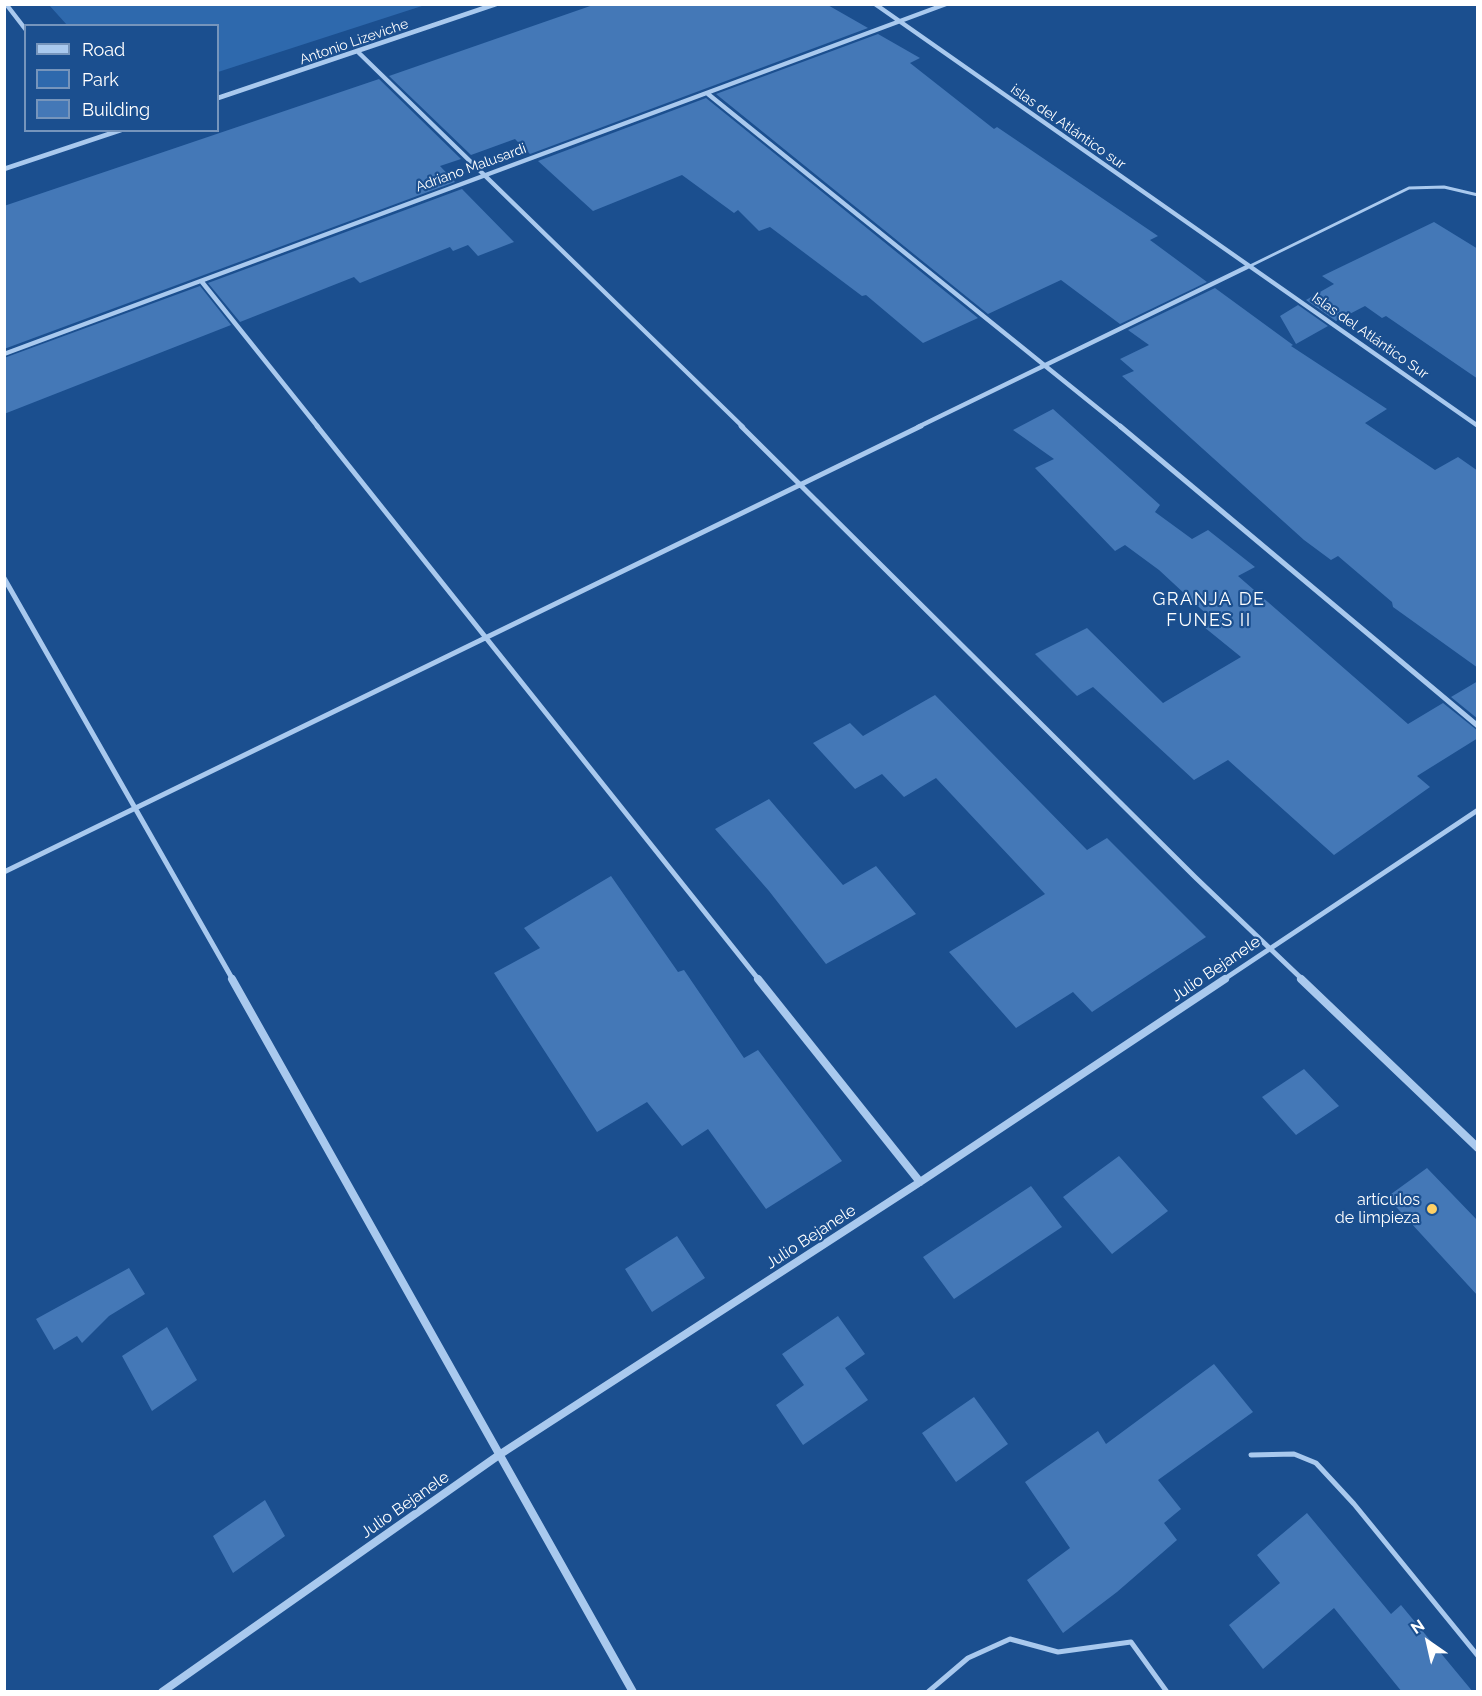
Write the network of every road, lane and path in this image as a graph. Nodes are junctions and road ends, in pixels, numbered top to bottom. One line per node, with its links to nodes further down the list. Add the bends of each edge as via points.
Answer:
1 (6, 4): 6 (street)
2 (496, 4): 7 (street, Antonio Lizeviche)
3 (876, 4): 5 (street, islas del Atlántico sur)
4 (946, 4): 5 (street, Adriano Malusardi)
5 (900, 22): 8 (street, Adriano Malusardi); 16 (street, islas del Atlántico sur)
6 (24, 27)
7 (358, 52): 9 (street, Antonio Lizeviche); 14 (street)
8 (708, 94): 14 (street, Adriano Malusardi); 19 (street)
9 (219, 98)
10 (103, 132): 12 (street)
11 (116, 132): 12 (street)
12 (106, 136): 13 (street)
13 (4, 169)
14 (485, 176): 17 (street, Adriano Malusardi); 21 (street)
15 (1478, 195): 16 (lane, via 1425,185 1409,188)
16 (1247, 267): 19 (street); 20 (street, Islas del Atlántico Sur)
17 (202, 282): 18 (street, Adriano Malusardi); 23 (street)
18 (4, 354)
19 (1047, 365): 21 (street); 24 (street)
20 (1478, 426)
21 (801, 484): 23 (street); 28 (street)
22 (4, 578): 25 (street)
23 (485, 639): 25 (street); 30 (street)
24 (1478, 726)
25 (137, 808): 27 (street); 31 (street)
26 (1478, 810): 28 (street, Julio Bejanele)
27 (4, 872)
28 (1270, 949): 29 (street); 30 (street, Julio Bejanele)
29 (1478, 1148)
30 (920, 1182): 31 (street, Julio Bejanele)
31 (499, 1455): 34 (street, Julio Bejanele); 35 (street)
32 (1251, 1455): 33 (lane, via 1294,1454 1316,1463)
33 (1478, 1656)
34 (162, 1692)
35 (633, 1692)
36 (928, 1692): 37 (lane, via 968,1658 1010,1638 1058,1652 1131,1642)
37 (1167, 1692)

